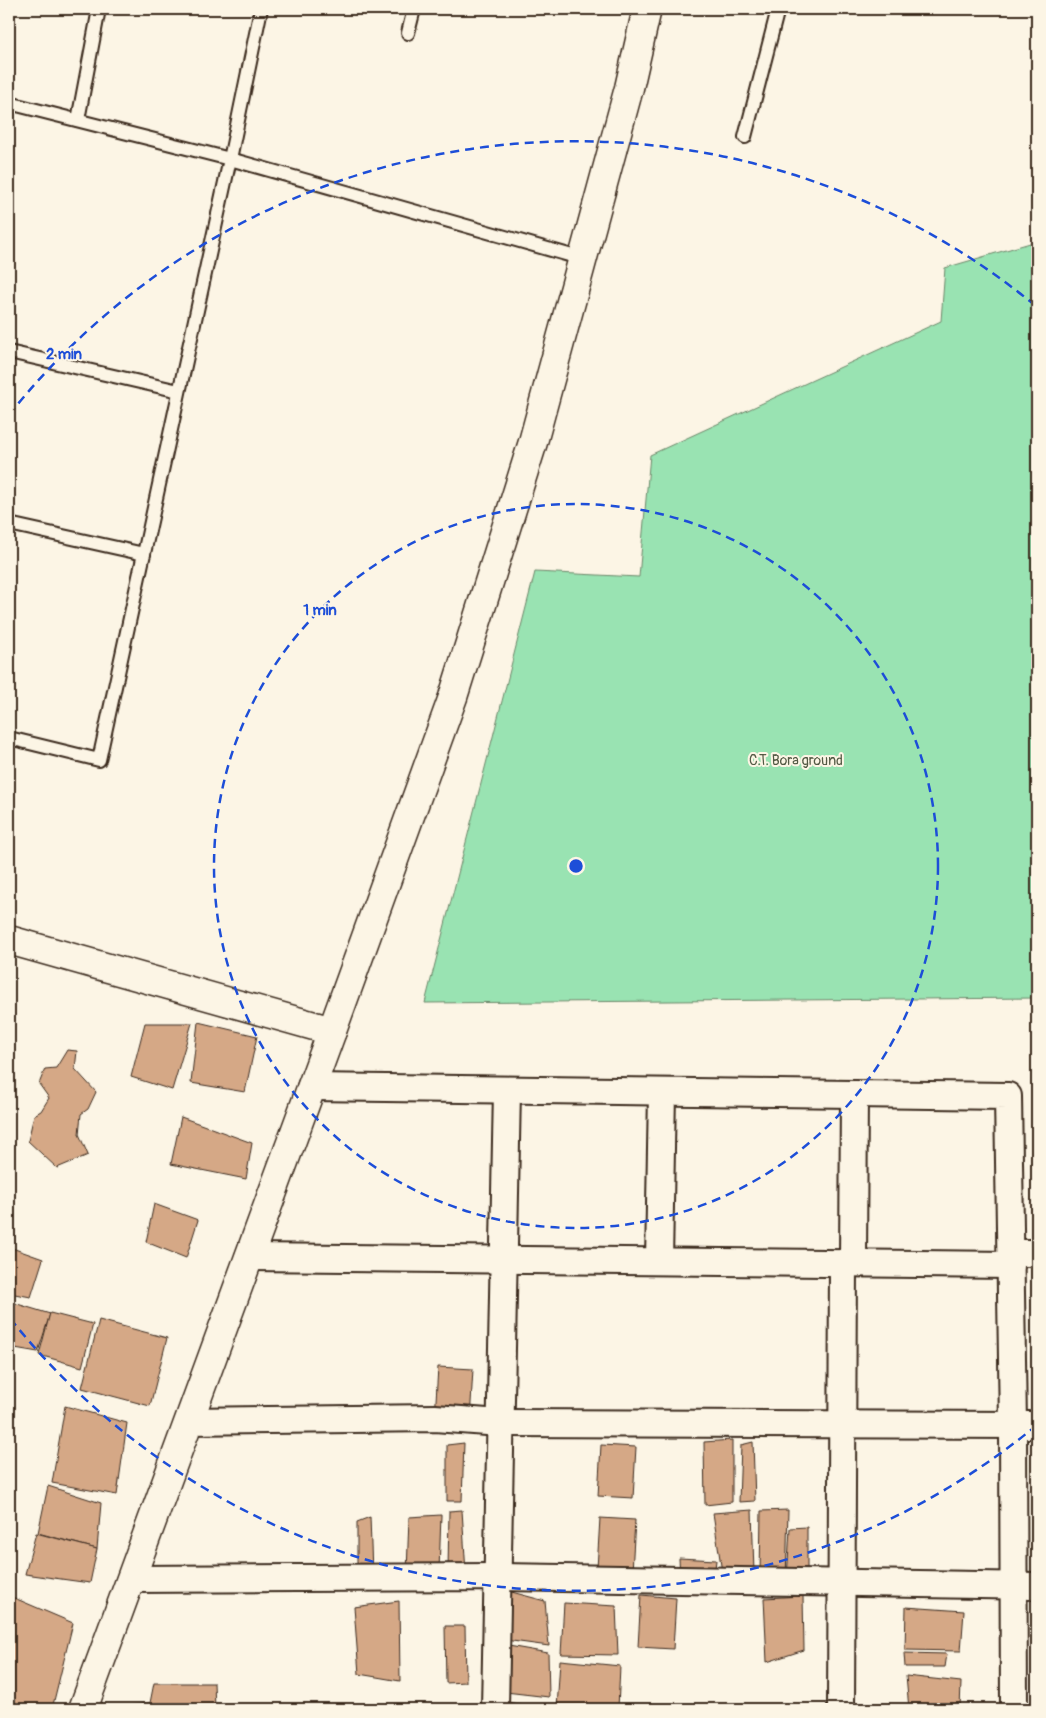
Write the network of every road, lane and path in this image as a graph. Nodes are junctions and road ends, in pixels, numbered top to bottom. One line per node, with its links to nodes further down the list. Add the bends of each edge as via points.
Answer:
1 (99, 9): 8 (lane)
2 (261, 9): 10 (lane)
3 (414, 9): 6 (lane)
4 (647, 9): 11 (street)
5 (778, 9): 9 (lane)
6 (408, 33)
7 (9, 103): 8 (lane)
8 (78, 120): 10 (lane)
9 (745, 137)
10 (230, 159): 11 (lane); 13 (lane)
11 (583, 258): 18 (street, via 533,442 453,697)
12 (9, 352): 13 (lane)
13 (179, 391): 15 (lane)
14 (9, 524): 15 (lane)
15 (144, 554): 16 (lane, via 99,760)
16 (9, 738)
17 (9, 940): 18 (street)
18 (332, 1032): 19 (street)
19 (311, 1087): 20 (street); 24 (street)
20 (507, 1090): 21 (street); 26 (street)
21 (662, 1092): 22 (street); 27 (street)
22 (854, 1094): 25 (street, via 1008,1096); 28 (street)
23 (1037, 1253): 25 (street)
24 (248, 1258): 26 (street); 29 (street)
25 (1011, 1259): 28 (street); 32 (street)
26 (504, 1260): 27 (street); 30 (street)
27 (659, 1261): 28 (street)
28 (848, 1263): 31 (street)
29 (189, 1421): 30 (street, via 435,1418); 34 (street)
30 (500, 1423): 31 (street); 33 (street)
31 (843, 1424): 32 (street); 35 (street)
32 (1025, 1425): 36 (street)
33 (497, 1577): 34 (street); 35 (street); 38 (street)
34 (131, 1579): 37 (street)
35 (842, 1583): 36 (street); 39 (street)
36 (1026, 1586): 40 (street)
37 (83, 1709)
38 (495, 1709)
39 (841, 1709)
40 (1014, 1709)

